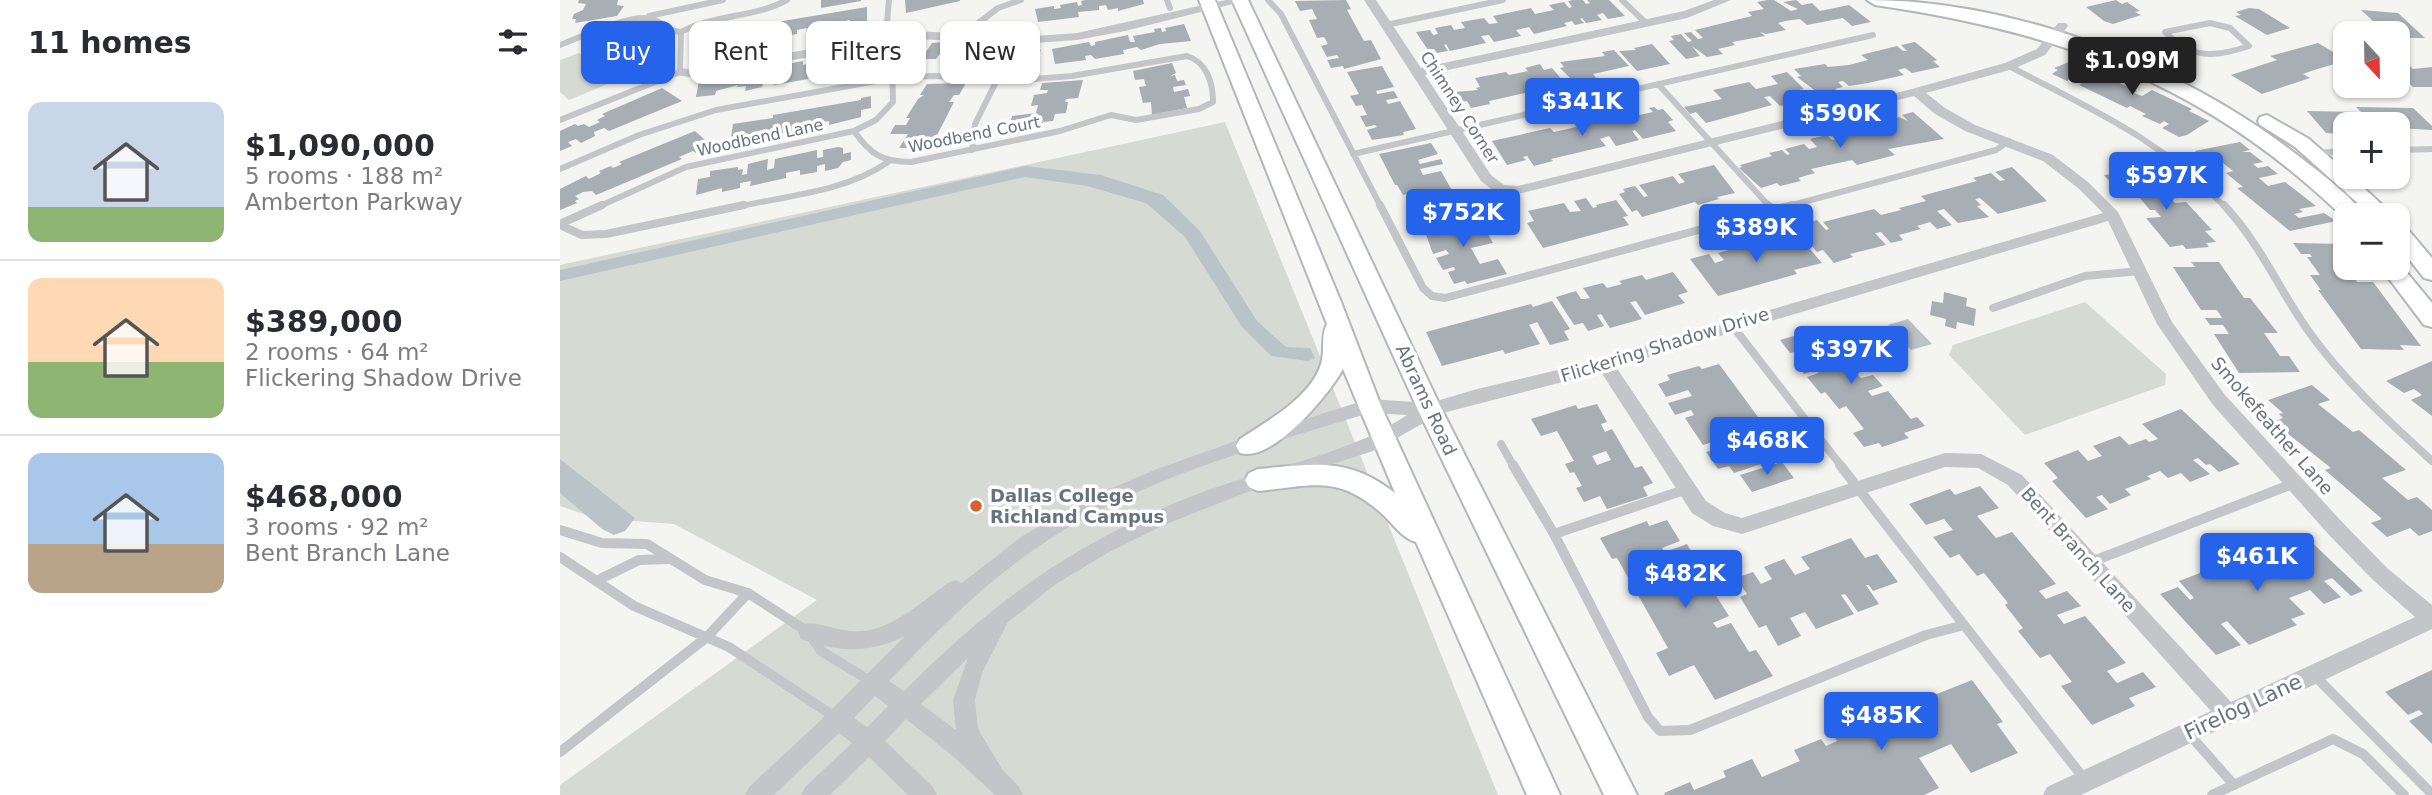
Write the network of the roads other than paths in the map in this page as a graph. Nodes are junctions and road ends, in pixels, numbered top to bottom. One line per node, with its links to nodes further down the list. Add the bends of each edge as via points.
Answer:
1 (723, 0): 15 (lane)
2 (787, 0): 22 (lane, via 767,9 692,24)
3 (889, 0): 16 (lane, Woodbend Lane)
4 (1021, 0): 17 (lane, via 998,8)
5 (1241, 0): 13 (street); 66 (main road, Abrams Road)
6 (1268, 0): 48 (lane, via 1281,14)
7 (1370, 0): 19 (street, Chimney Corner)
8 (1503, 0): 19 (lane)
9 (1622, 0): 18 (lane)
10 (1725, 0): 18 (street)
11 (1875, 0): 21 (main road)
12 (1955, 0): 21 (main road)
13 (1208, 3): 14 (street); 23 (street, via 1181,16 1053,39); 60 (main road)
14 (1169, 4): 20 (street)
15 (649, 16): 22 (lane, via 668,32); 25 (lane)
16 (887, 21)
17 (981, 21)
18 (1646, 23): 31 (street)
19 (1386, 25): 31 (street, Chimney Corner)
20 (1040, 28)
21 (2058, 31): 28 (main road); 29 (street, Chimney Corner, via 2041,52); 51 (main road, via 2155,76 2274,144)
22 (681, 32): 30 (lane)
23 (926, 32)
24 (1873, 35): 36 (lane)
25 (560, 45)
26 (2180, 47): 26 (lane, via 2207,56 2249,46 2240,35 2216,22 2202,21 2165,32); 28 (lane)
27 (806, 51): 30 (street, via 696,74)
28 (2150, 60): 47 (main road, via 2219,93)
29 (2009, 66): 37 (street, Chimney Corner); 70 (lane, via 2136,134 2189,172 2244,227 2305,326 2328,354 2391,424)
30 (680, 72): 38 (lane)
31 (1417, 73): 40 (street, Chimney Corner)
32 (1040, 77): 44 (lane, Woodbend Court, via 1072,76 1187,56 1203,63 1213,102 1199,109 1136,120 1111,115)
33 (863, 84): 50 (lane, via 690,117)
34 (894, 84): 39 (lane, Woodbend Lane, via 887,112)
35 (996, 84): 44 (lane, via 975,124)
36 (1658, 84): 40 (lane); 42 (lane)
37 (1916, 92): 41 (street, Smokefeather Lane, via 1970,128); 42 (street, Chimney Corner)
38 (560, 120)
39 (854, 131): 49 (lane, Woodbend Court, via 872,157); 55 (lane, Woodbend Lane, via 686,167)
40 (1457, 132): 42 (street, Chimney Corner, via 1486,178 1500,189 1518,190); 48 (lane)
41 (2009, 141): 53 (lane, via 1996,150); 54 (street, Smokefeather Lane, via 2048,158)
42 (1710, 143): 53 (lane)
43 (2432, 149): 45 (lane)
44 (972, 150): 49 (lane, Woodbend Court)
45 (2410, 150)
46 (2333, 152): 47 (lane)
47 (2313, 153): 52 (main road)
48 (1353, 154): 53 (lane, via 1423,288 1432,296 1445,298)
49 (888, 162): 55 (lane, via 847,183 606,234 582,235)
50 (560, 169)
51 (2340, 203)
52 (2369, 203)
53 (1773, 210)
54 (2113, 215): 57 (street, Smokefeather Lane); 63 (street, Flickering Shadow Drive)
55 (560, 224)
56 (2410, 246): 58 (main road)
57 (2140, 271): 61 (lane, via 2085,276); 72 (street, Smokefeather Lane, via 2165,324 2220,400)
58 (2432, 273)
59 (2401, 280): 62 (main road)
60 (1329, 302): 65 (main road); 69 (main road, via 1337,339 1335,360 1324,381 1291,418)
61 (1993, 308)
62 (2432, 319)
63 (1731, 324): 64 (street, Flickering Shadow Drive); 73 (lane)
64 (1605, 364): 66 (street, Flickering Shadow Drive); 74 (street, Bent Branch Lane)
65 (1369, 406): 66 (street); 67 (main road); 69 (street)
66 (1430, 410): 67 (street, Flickering Shadow Drive); 106 (main road, Abrams Road)
67 (1383, 439): 71 (street, Flickering Shadow Drive); 77 (main road)
68 (1501, 444): 76 (lane)
69 (1249, 446): 81 (street, via 1109,496 1059,523)
70 (2432, 461)
71 (1258, 480): 77 (main road, via 1333,474 1357,483 1399,511); 84 (street, Flickering Shadow Drive, via 1193,503 1108,542)
72 (2295, 483): 80 (lane); 85 (street, Smokefeather Lane, via 2381,574)
73 (1858, 488): 74 (street, Bent Branch Lane, via 1742,526 1699,507); 80 (street, Bent Branch Lane, via 1945,460 1981,461 2014,480); 86 (lane)
74 (1687, 489): 76 (lane)
75 (560, 530): 79 (lane, via 602,543 647,544)
76 (1554, 534): 86 (lane, via 1648,717 1660,731 1690,730 1926,635)
77 (1432, 550): 105 (main road)
78 (560, 557): 82 (lane)
79 (674, 560): 82 (lane, via 634,559); 83 (lane, via 705,580)
80 (2090, 563): 92 (street, Bent Branch Lane)
81 (995, 567): 87 (street, via 897,630 852,641); 90 (street)
82 (596, 581): 88 (lane, via 634,606)
83 (748, 593): 87 (lane); 88 (lane)
84 (1006, 611): 91 (street, Flickering Shadow Drive); 97 (street, via 973,667 964,699 967,729)
85 (2432, 618): 89 (street, Firelog Lane)
86 (1964, 625): 98 (lane)
87 (808, 632): 90 (lane, via 821,650)
88 (707, 636): 93 (lane); 96 (lane)
89 (2313, 674): 92 (street, Firelog Lane); 100 (lane)
90 (872, 682): 91 (street); 93 (street)
91 (904, 703): 95 (street, Flickering Shadow Drive); 97 (street)
92 (2228, 714): 94 (street, Firelog Lane)
93 (838, 719): 95 (street); 101 (street)
94 (2188, 733): 98 (street, Firelog Lane); 99 (lane)
95 (869, 742): 102 (street, Flickering Shadow Drive); 103 (street)
96 (560, 752)
97 (993, 776): 104 (street)
98 (2085, 779): 107 (street, Firelog Lane)
99 (2234, 785): 108 (lane); 109 (lane, via 2333,738 2360,750)
100 (2432, 793)
101 (757, 795)
102 (813, 795)
103 (925, 795)
104 (1011, 795)
105 (1544, 795)
106 (1622, 795)
107 (2055, 795)
108 (2213, 795)
109 (2404, 795)

